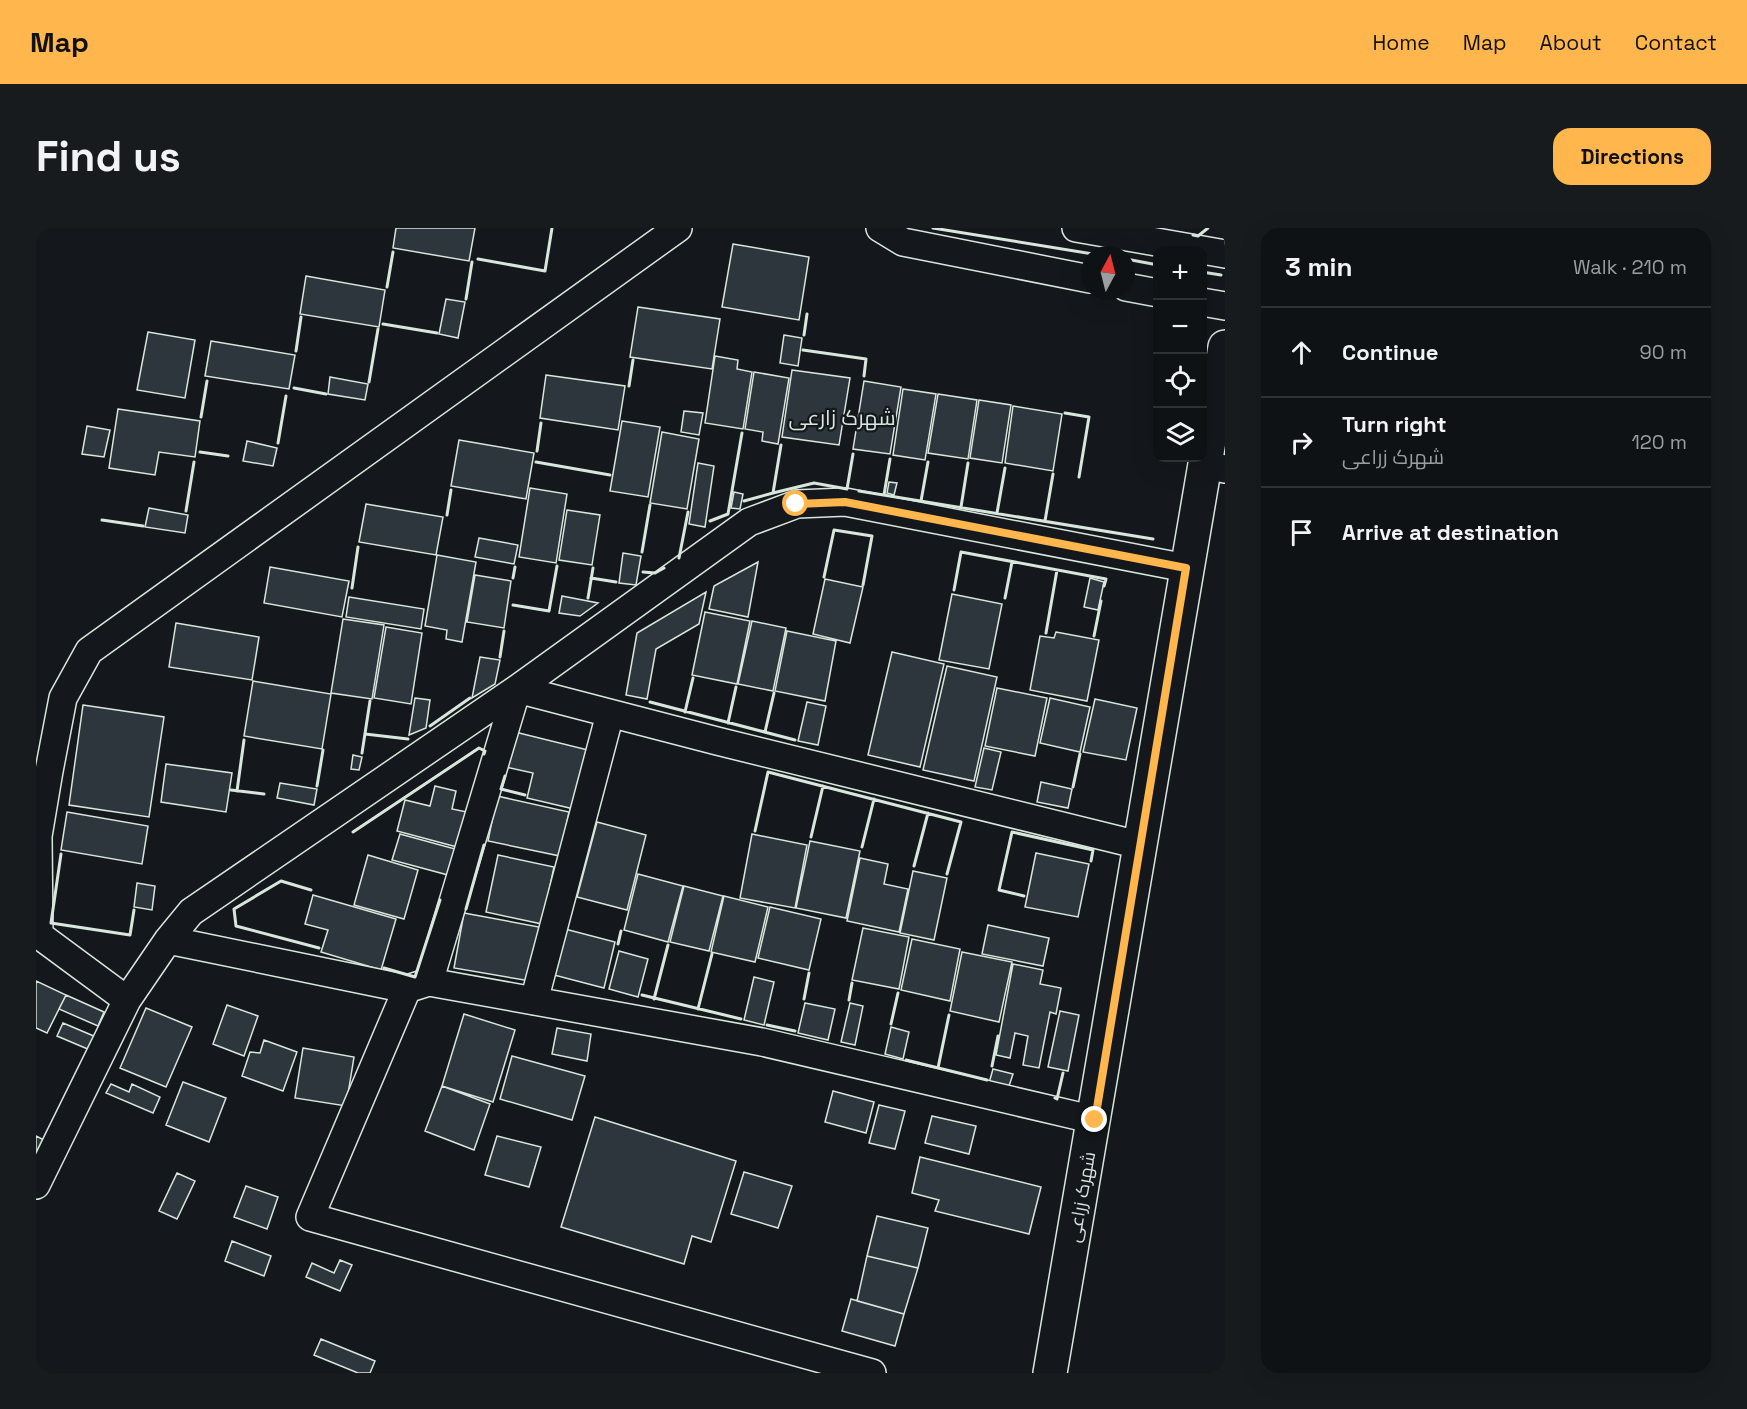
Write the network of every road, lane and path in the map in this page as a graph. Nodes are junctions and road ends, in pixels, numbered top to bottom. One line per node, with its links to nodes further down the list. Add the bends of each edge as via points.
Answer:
1 (678, 228): 18 (street, via 89,651 63,698 49,771 38,836 39,935)
2 (880, 228): 5 (street, via 903,242)
3 (1076, 228): 4 (street)
4 (1225, 254)
5 (1081, 277)
6 (1135, 288): 7 (street)
7 (1153, 292)
8 (1207, 303): 9 (street)
9 (1225, 306)
10 (1225, 347): 11 (street, شهرک زراعی)
11 (1215, 467): 12 (street, شهرک زراعی)
12 (1186, 568): 13 (street, via 845,502 796,504 749,522); 15 (street, شهرک زراعی)
13 (517, 689): 14 (street); 16 (street, via 191,912); 17 (street)
14 (610, 714): 15 (street); 19 (street)
15 (1139, 845): 20 (street, شهرک زراعی)
16 (168, 940): 17 (street); 18 (street)
17 (418, 986): 19 (street); 22 (street, via 310,1217)
18 (128, 1000): 21 (street)
19 (534, 1001): 20 (street, via 762,1042)
20 (1095, 1120): 23 (street, شهرک زراعی)
21 (36, 1185)
22 (872, 1373)
23 (1050, 1373)

